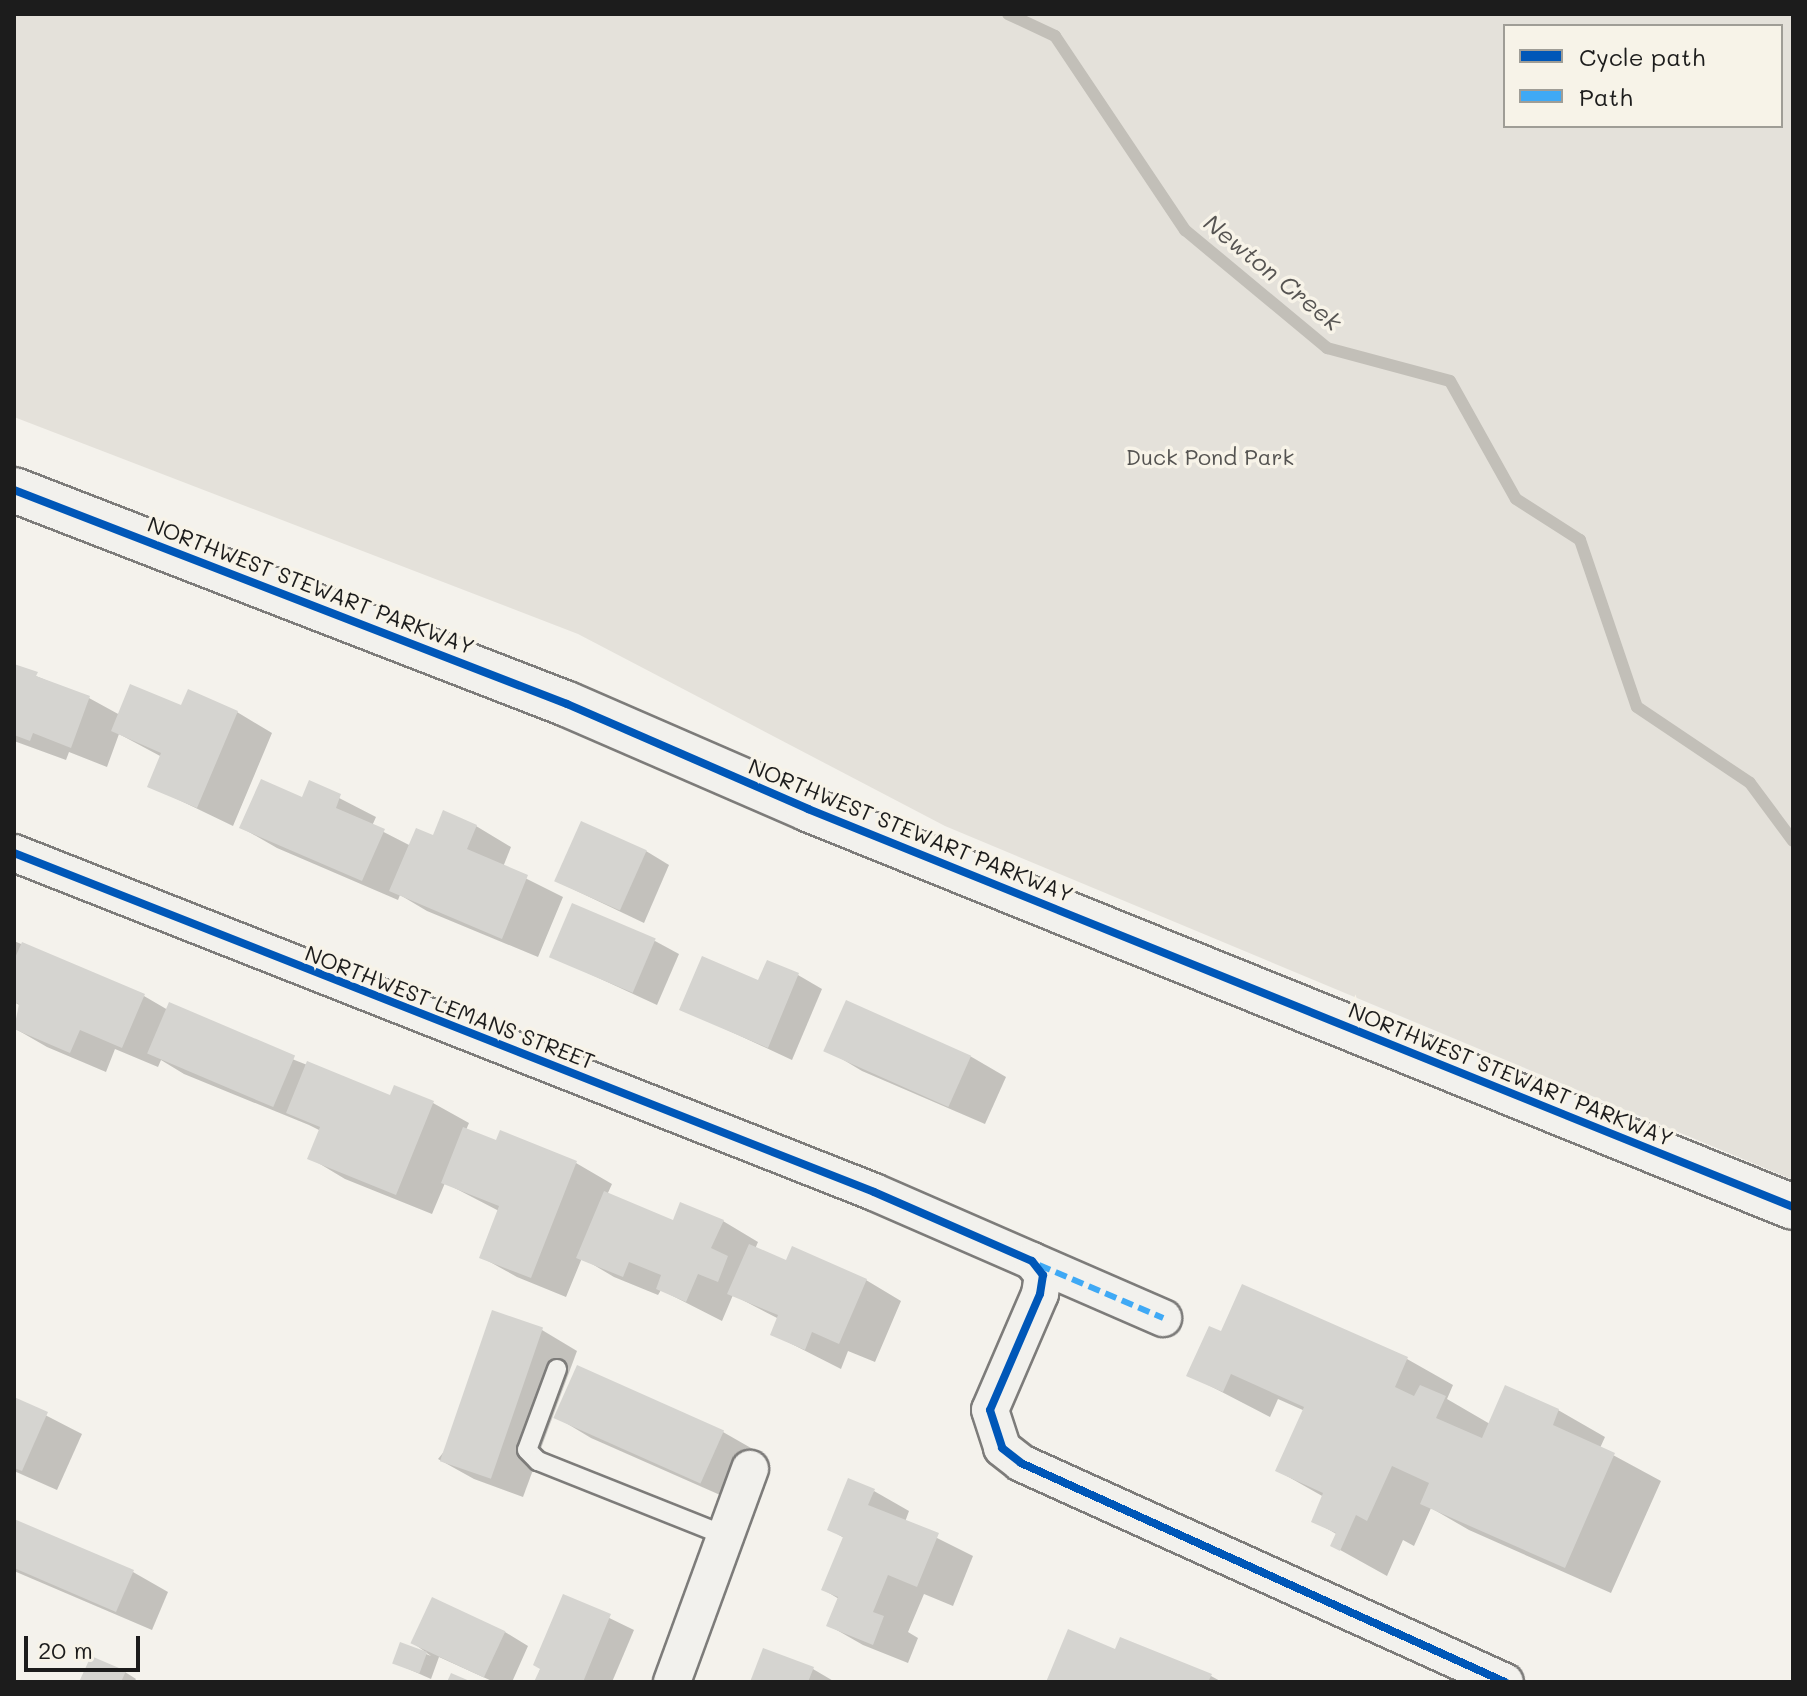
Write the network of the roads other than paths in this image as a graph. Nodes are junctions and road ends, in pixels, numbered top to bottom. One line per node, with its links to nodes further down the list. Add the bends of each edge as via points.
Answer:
1 (14, 490): 3 (main road, NORTHWEST STEWART PARKWAY, via 567,704 823,815)
2 (14, 853): 4 (street, NORTHWEST LEMANS STREET, via 874,1192)
3 (1793, 1207)
4 (1032, 1261): 5 (street, NORTHWEST LEMANS STREET); 10 (street, via 1043,1275 1040,1294 990,1410 1002,1448 1036,1469)
5 (1163, 1318)
6 (557, 1369): 8 (lane, via 527,1450 538,1461)
7 (750, 1469): 8 (street)
8 (726, 1536): 9 (street)
9 (672, 1682)
10 (1505, 1682)

